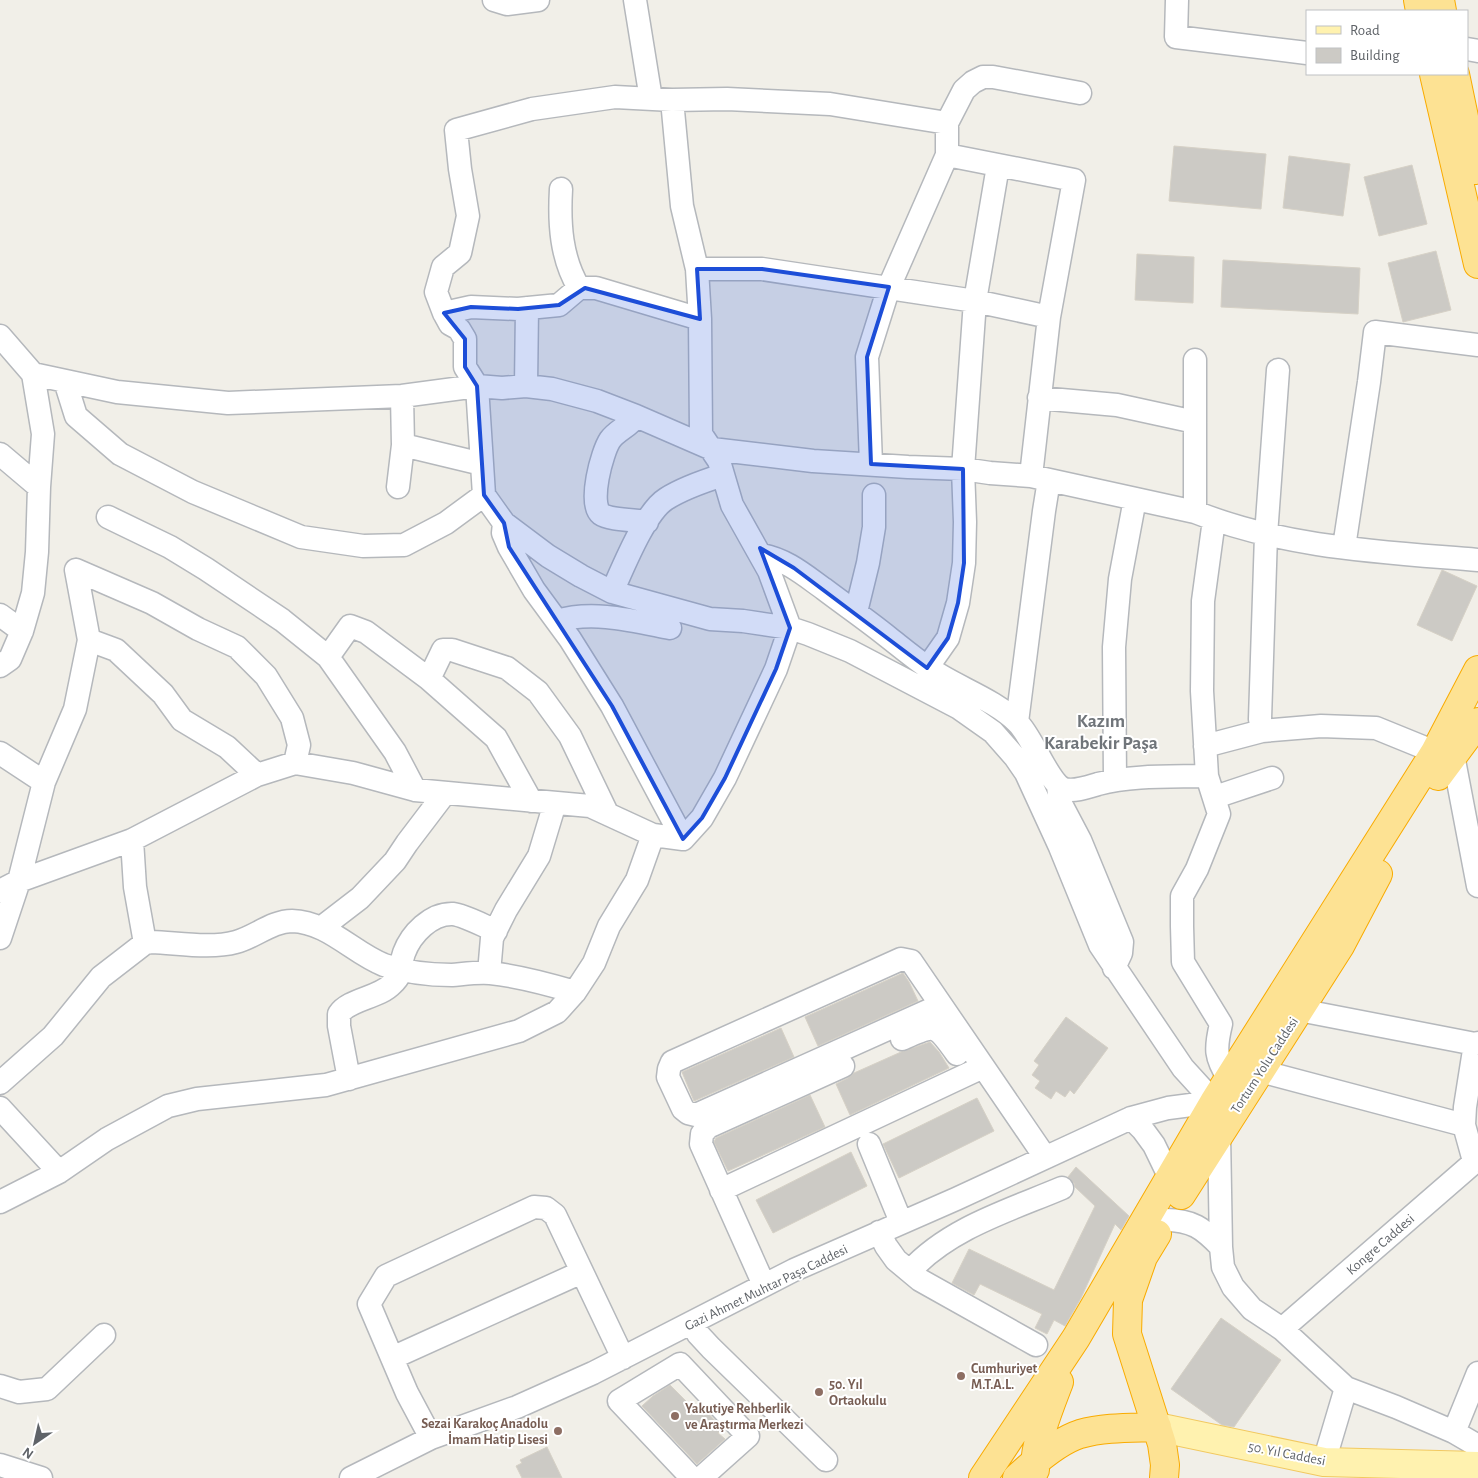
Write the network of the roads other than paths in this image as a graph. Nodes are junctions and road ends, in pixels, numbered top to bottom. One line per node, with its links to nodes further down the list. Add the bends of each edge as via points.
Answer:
1 (494, 0): 2 (street, via 507,4)
2 (538, 0)
3 (636, 0): 9 (street)
4 (1177, 0): 5 (street, via 1176,37)
5 (1306, 52)
6 (1434, 75): 15 (highway)
7 (1455, 75): 13 (highway)
8 (1080, 92): 10 (street, via 983,77 964,90)
9 (661, 100): 10 (street, via 727,99 830,104); 16 (street); 21 (street, via 614,97 532,109 456,130 468,216 460,252 443,267 436,292)
10 (947, 123): 11 (street)
11 (947, 155): 12 (street); 17 (street)
12 (998, 166): 19 (street); 22 (street, via 1074,180)
13 (1478, 186)
14 (561, 190): 18 (street, via 559,214 565,256)
15 (1478, 264)
16 (697, 269): 17 (street, via 762,269); 23 (street)
17 (889, 287): 19 (street); 40 (street, via 867,357)
18 (579, 288): 20 (street, via 559,304); 23 (street, via 596,288)
19 (975, 301): 22 (street); 41 (street)
20 (527, 308): 21 (street, via 471,307); 31 (street)
21 (444, 313): 30 (street, via 465,339 466,367)
22 (1049, 317): 33 (street)
23 (700, 319): 37 (street, via 701,434)
24 (0, 336): 28 (street)
25 (1478, 345): 54 (street, via 1375,332)
26 (1195, 360): 35 (street)
27 (1278, 370): 53 (street)
28 (33, 374): 29 (street); 44 (street, via 43,434)
29 (65, 381): 32 (street, via 117,392 228,403); 46 (street, via 76,416 120,454 193,492 301,537 363,546 404,546 446,523)
30 (477, 386): 31 (street); 32 (street); 39 (street)
31 (526, 386): 34 (street, via 561,391)
32 (402, 396): 36 (street)
33 (1039, 398): 35 (street, via 1117,406); 43 (street)
34 (636, 416): 37 (street); 51 (street, via 606,446 598,473 595,504 598,511 606,516)
35 (1195, 422): 49 (street)
36 (403, 445): 39 (street); 45 (street)
37 (712, 449): 40 (street); 42 (street)
38 (0, 454): 44 (street)
39 (482, 464): 46 (street)
40 (871, 464): 41 (street)
41 (963, 469): 43 (street); 67 (street, via 964,563 958,603 948,638)
42 (723, 475): 51 (street, via 664,499); 55 (street, via 732,505)
43 (1040, 478): 48 (street); 70 (street, via 1044,511)
44 (39, 487): 63 (street, via 33,593)
45 (398, 487)
46 (484, 495): 52 (street)
47 (874, 496): 58 (street, via 874,527)
48 (1135, 499): 49 (street); 80 (street, via 1120,579 1114,647)
49 (1204, 516): 53 (street); 73 (street)
50 (108, 517): 65 (street, via 170,547 206,569 282,620)
51 (647, 522): 57 (street)
52 (504, 523): 57 (street, via 548,556); 60 (street, via 503,534 509,547)
53 (1266, 535): 54 (street); 72 (street)
54 (1344, 547): 56 (street)
55 (762, 555): 58 (street, via 778,558); 62 (street)
56 (1478, 560)
57 (612, 592): 62 (street, via 710,619)
58 (856, 612): 67 (street)
59 (0, 615): 63 (street)
60 (557, 621): 61 (street, via 571,616 595,617); 90 (street, via 612,706)
61 (670, 628)
62 (790, 628): 90 (street, via 776,669 724,778 702,818); 98 (street, via 850,651 959,708 993,732 1026,773 1100,945)
63 (22, 631): 66 (street, via 10,659)
64 (89, 640): 76 (street, via 76,570 152,603 238,647 266,676 292,718 299,745); 77 (street, via 116,650 163,694 182,720 227,747); 81 (street, via 75,709)
65 (328, 657): 69 (street, via 350,626 366,632); 83 (street, via 395,752)
66 (0, 666)
67 (927, 668): 70 (street, via 989,702)
68 (1478, 670): 74 (highway, Tortum Yolu Caddesi)
69 (429, 679): 86 (street, via 496,738); 88 (street, via 443,650 507,668 538,692 570,736)
70 (1017, 722): 82 (street, via 1033,742)
71 (1478, 722): 74 (highway, Tortum Yolu Caddesi)
72 (1262, 731): 73 (street); 74 (street, via 1321,726 1376,728)
73 (1204, 746): 78 (street)
74 (1444, 754): 93 (street); 103 (highway, Tortum Yolu Caddesi, via 1340,946); 108 (highway, Tortum Yolu Caddesi)
75 (2, 756): 81 (street)
76 (296, 762): 77 (street); 83 (street)
77 (256, 775): 91 (street)
78 (1207, 776): 80 (street); 85 (street)
79 (1272, 778): 85 (street)
80 (1115, 780): 82 (street, via 1069,790)
81 (44, 782): 92 (street)
82 (1058, 786): 98 (street, via 1060,802 1080,840 1122,942)
83 (415, 790): 84 (street)
84 (445, 793): 86 (street); 94 (street, via 395,862 360,898)
85 (1215, 797): 108 (street, via 1219,814 1182,896 1183,962 1221,1024 1216,1044 1220,1065)
86 (531, 801): 87 (street)
87 (555, 803): 88 (street, via 590,806); 95 (street, via 539,856)
88 (607, 814): 89 (street)
89 (653, 835): 90 (street); 101 (street, via 637,880 609,926 594,963)
90 (683, 838)
91 (132, 840): 92 (street); 97 (street)
92 (10, 886): 96 (street)
93 (1478, 886)
94 (321, 928): 97 (street, via 294,921 281,922 234,943); 99 (street, via 382,964)
95 (496, 931): 99 (street, via 454,914 442,915 428,922 412,939 402,958); 100 (street, via 492,938)
96 (0, 938)
97 (145, 943): 109 (street, via 101,977 53,1036)
98 (1114, 968): 110 (street, via 1182,1068)
99 (402, 971): 100 (street, via 449,975); 107 (street, via 385,990 345,1008 339,1014)
100 (489, 973): 101 (street)
101 (576, 992): 107 (street, via 557,1012 519,1031)
102 (941, 1005): 102 (street, via 911,961 901,959 672,1062 668,1077 682,1108 696,1115); 105 (street)
103 (1299, 1010): 104 (street); 106 (highway, Tortum Yolu Caddesi)
104 (1477, 1043): 113 (street)
105 (977, 1070): 116 (street); 121 (street); 121 (street, via 943,1033 927,1028 708,1128 702,1134 701,1144)
106 (1260, 1071): 113 (street); 114 (highway, Tortum Yolu Caddesi)
107 (349, 1079): 118 (street, via 326,1085 197,1099 168,1106 107,1139)
108 (1229, 1079): 110 (highway, Tortum Yolu Caddesi)
109 (0, 1083)
110 (1214, 1102): 112 (street, Gazi Ahmet Muhtar Paşa Caddesi, via 1168,1108); 119 (highway, Tortum Yolu Caddesi)
111 (0, 1108): 118 (street)
112 (1131, 1118): 116 (street, Gazi Ahmet Muhtar Paşa Caddesi); 119 (street, via 1154,1145)
113 (1464, 1125): 117 (street)
114 (1219, 1134): 123 (highway, Tortum Yolu Caddesi); 126 (street)
115 (869, 1144): 124 (street)
116 (1045, 1157): 124 (street, Gazi Ahmet Muhtar Paşa Caddesi)
117 (1476, 1160): 131 (street, Kongre Caddesi)
118 (59, 1172): 122 (street)
119 (1170, 1178): 133 (highway, Tortum Yolu Caddesi)
120 (1062, 1188): 128 (street, via 961,1231 929,1252)
121 (721, 1190): 129 (street)
122 (0, 1202)
123 (1165, 1220): 126 (street, via 1179,1220 1198,1227); 142 (highway, Tortum Yolu Caddesi, via 1143,1257 1128,1300 1127,1334)
124 (901, 1222): 125 (street, Gazi Ahmet Muhtar Paşa Caddesi)
125 (879, 1232): 128 (street, via 891,1253); 129 (street, Gazi Ahmet Muhtar Paşa Caddesi)
126 (1220, 1247): 131 (street, via 1223,1267 1233,1287 1252,1309)
127 (582, 1272): 135 (street); 135 (street, via 555,1215 546,1208 534,1207 386,1276 369,1304); 136 (street)
128 (910, 1272): 134 (street)
129 (764, 1285): 130 (street, Gazi Ahmet Muhtar Paşa Caddesi)
130 (692, 1323): 136 (street, Gazi Ahmet Muhtar Paşa Caddesi); 137 (street, via 698,1334)
131 (1282, 1329): 140 (street)
132 (104, 1335): 139 (street, via 47,1389 19,1392)
133 (1076, 1338): 150 (highway, Tortum Yolu Caddesi); 155 (highway, Tortum Yolu Caddesi)
134 (1036, 1345)
135 (392, 1358): 144 (street)
136 (623, 1358): 144 (street, Gazi Ahmet Muhtar Paşa Caddesi, via 517,1407)
137 (732, 1369): 141 (street); 146 (street)
138 (1478, 1373): 143 (street)
139 (0, 1386)
140 (1346, 1388): 143 (street); 147 (street)
141 (706, 1390): 153 (street, via 680,1364 619,1400); 154 (street, via 748,1436)
142 (1157, 1427): 147 (main road, 50. Yıl Caddesi); 150 (highway, Tortum Yolu Caddesi, via 1114,1428 1079,1435); 156 (highway, Tortum Yolu Caddesi, via 1165,1465)
143 (1454, 1432): 145 (street)
144 (431, 1438): 152 (street, Gazi Ahmet Muhtar Paşa Caddesi)
145 (1478, 1446)
146 (826, 1460)
147 (1324, 1462): 149 (main road, 50. Yıl Caddesi)
148 (0, 1465): 151 (street)
149 (1478, 1466)
150 (1027, 1474)
151 (41, 1478)
152 (351, 1478)
153 (692, 1478)
154 (701, 1478)
155 (983, 1478)
156 (1164, 1478)

